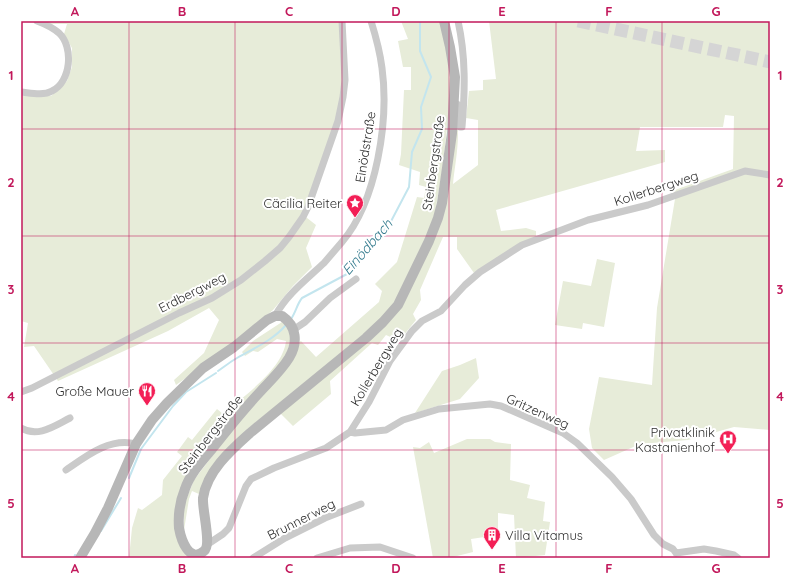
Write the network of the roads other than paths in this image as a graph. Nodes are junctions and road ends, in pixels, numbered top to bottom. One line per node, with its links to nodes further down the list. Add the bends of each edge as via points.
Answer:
1 (37, 21): 6 (street, via 60,34 67,45 68,69 59,87 51,92)
2 (342, 21): 12 (street, Erdbergweg, via 345,80 338,121 308,206 289,237 265,261 212,298 179,312)
3 (371, 21): 10 (street, Einödstraße, via 382,70 384,99 381,138 372,187 344,240 325,262 297,287)
4 (444, 21): 7 (main road, Steinbergstraße, via 455,77)
5 (458, 21): 7 (street, via 465,64 462,127 457,104)
6 (21, 92)
7 (454, 103): 19 (main road, Steinbergstraße, via 452,133 438,218 398,305 366,338 250,433 221,462 212,475 203,498)
8 (770, 175): 15 (street, Kollerbergweg, via 745,171 648,205 588,220 522,246 480,272 465,284 441,311 422,321 412,331 390,361)
9 (356, 279): 11 (street, via 330,298 305,322)
10 (278, 316): 11 (main road); 16 (main road, via 267,320 203,368 152,420)
11 (293, 327): 19 (main road, Steinbergstraße, via 295,341 289,358 240,413 198,466 185,488 179,524 182,542 189,551 198,554 205,551)
12 (21, 392)
13 (70, 418): 14 (street, via 38,433)
14 (21, 428)
15 (350, 432): 19 (street, Kollerbergweg, via 326,448 251,479 229,528); 20 (street, Gritzenweg, via 386,430 403,420 439,409 490,404 501,406 562,433 577,443 631,499 654,535 673,549)
16 (136, 444): 17 (street, via 110,444); 21 (main road, via 96,533)
17 (66, 470)
18 (361, 504): 22 (street, Brunnerweg, via 285,538)
19 (208, 544)
20 (674, 556): 25 (street, Gritzenweg, via 704,549 716,550)
21 (80, 558)
22 (253, 558)
23 (317, 558): 24 (street, via 350,548 380,547)
24 (413, 558)
25 (738, 558)

